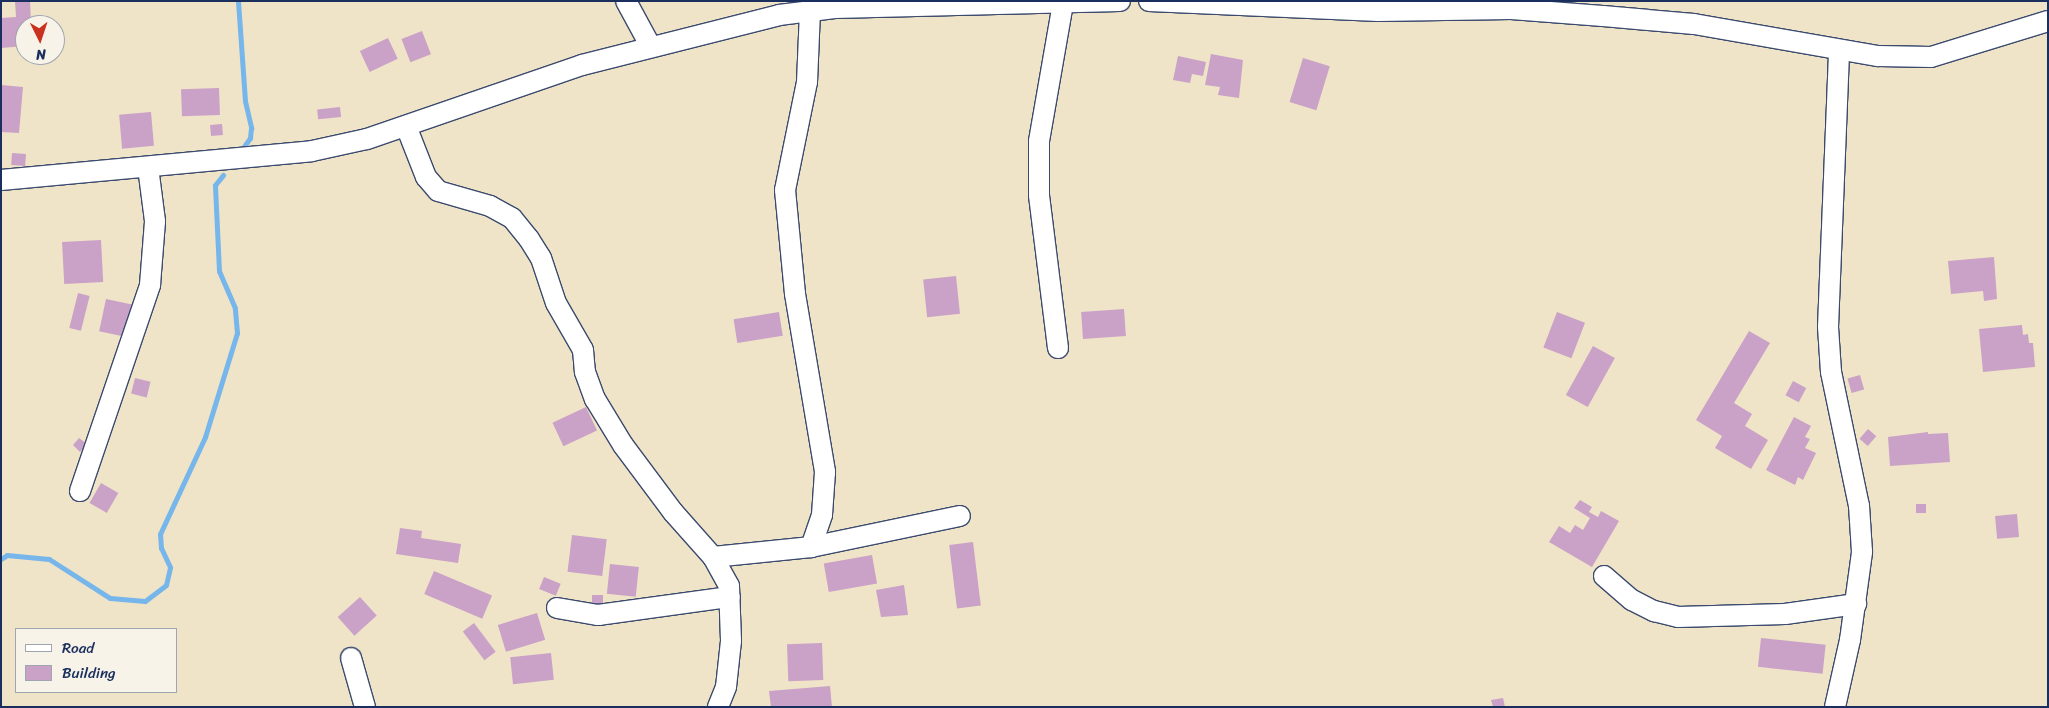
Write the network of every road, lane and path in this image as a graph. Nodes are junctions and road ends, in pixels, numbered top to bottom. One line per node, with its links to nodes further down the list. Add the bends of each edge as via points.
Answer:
1 (1120, 1): 4 (street)
2 (1149, 1): 5 (street, via 1378,11)
3 (631, 3): 8 (street)
4 (1063, 3): 6 (street); 13 (street, via 1039,141 1039,195)
5 (1629, 10): 9 (street)
6 (810, 11): 8 (street, via 779,15); 16 (street, via 807,82 785,190 795,294 824,472 822,515)
7 (2048, 21): 9 (street, via 1931,57)
8 (651, 47): 10 (street, via 504,90)
9 (1839, 51): 20 (street, via 1828,327 1831,372 1859,506 1862,552)
10 (406, 126): 11 (street, via 368,139 312,151); 17 (street, via 426,177 438,191 490,206 512,218 529,239 541,258 556,303 583,350 585,372 595,398 623,445 673,512)
11 (148, 167): 12 (street); 14 (street, via 155,221 150,285)
12 (1, 180)
13 (1058, 348)
14 (80, 491)
15 (960, 516): 16 (street)
16 (811, 547): 17 (street)
17 (713, 557): 19 (street, via 729,586)
18 (1604, 576): 20 (street, via 1632,600 1654,611 1678,617 1785,614)
19 (730, 598): 21 (street, via 598,616); 24 (street, via 726,687)
20 (1856, 604): 25 (street)
21 (557, 608)
22 (351, 658): 23 (street)
23 (365, 707)
24 (718, 707)
25 (1835, 707)

